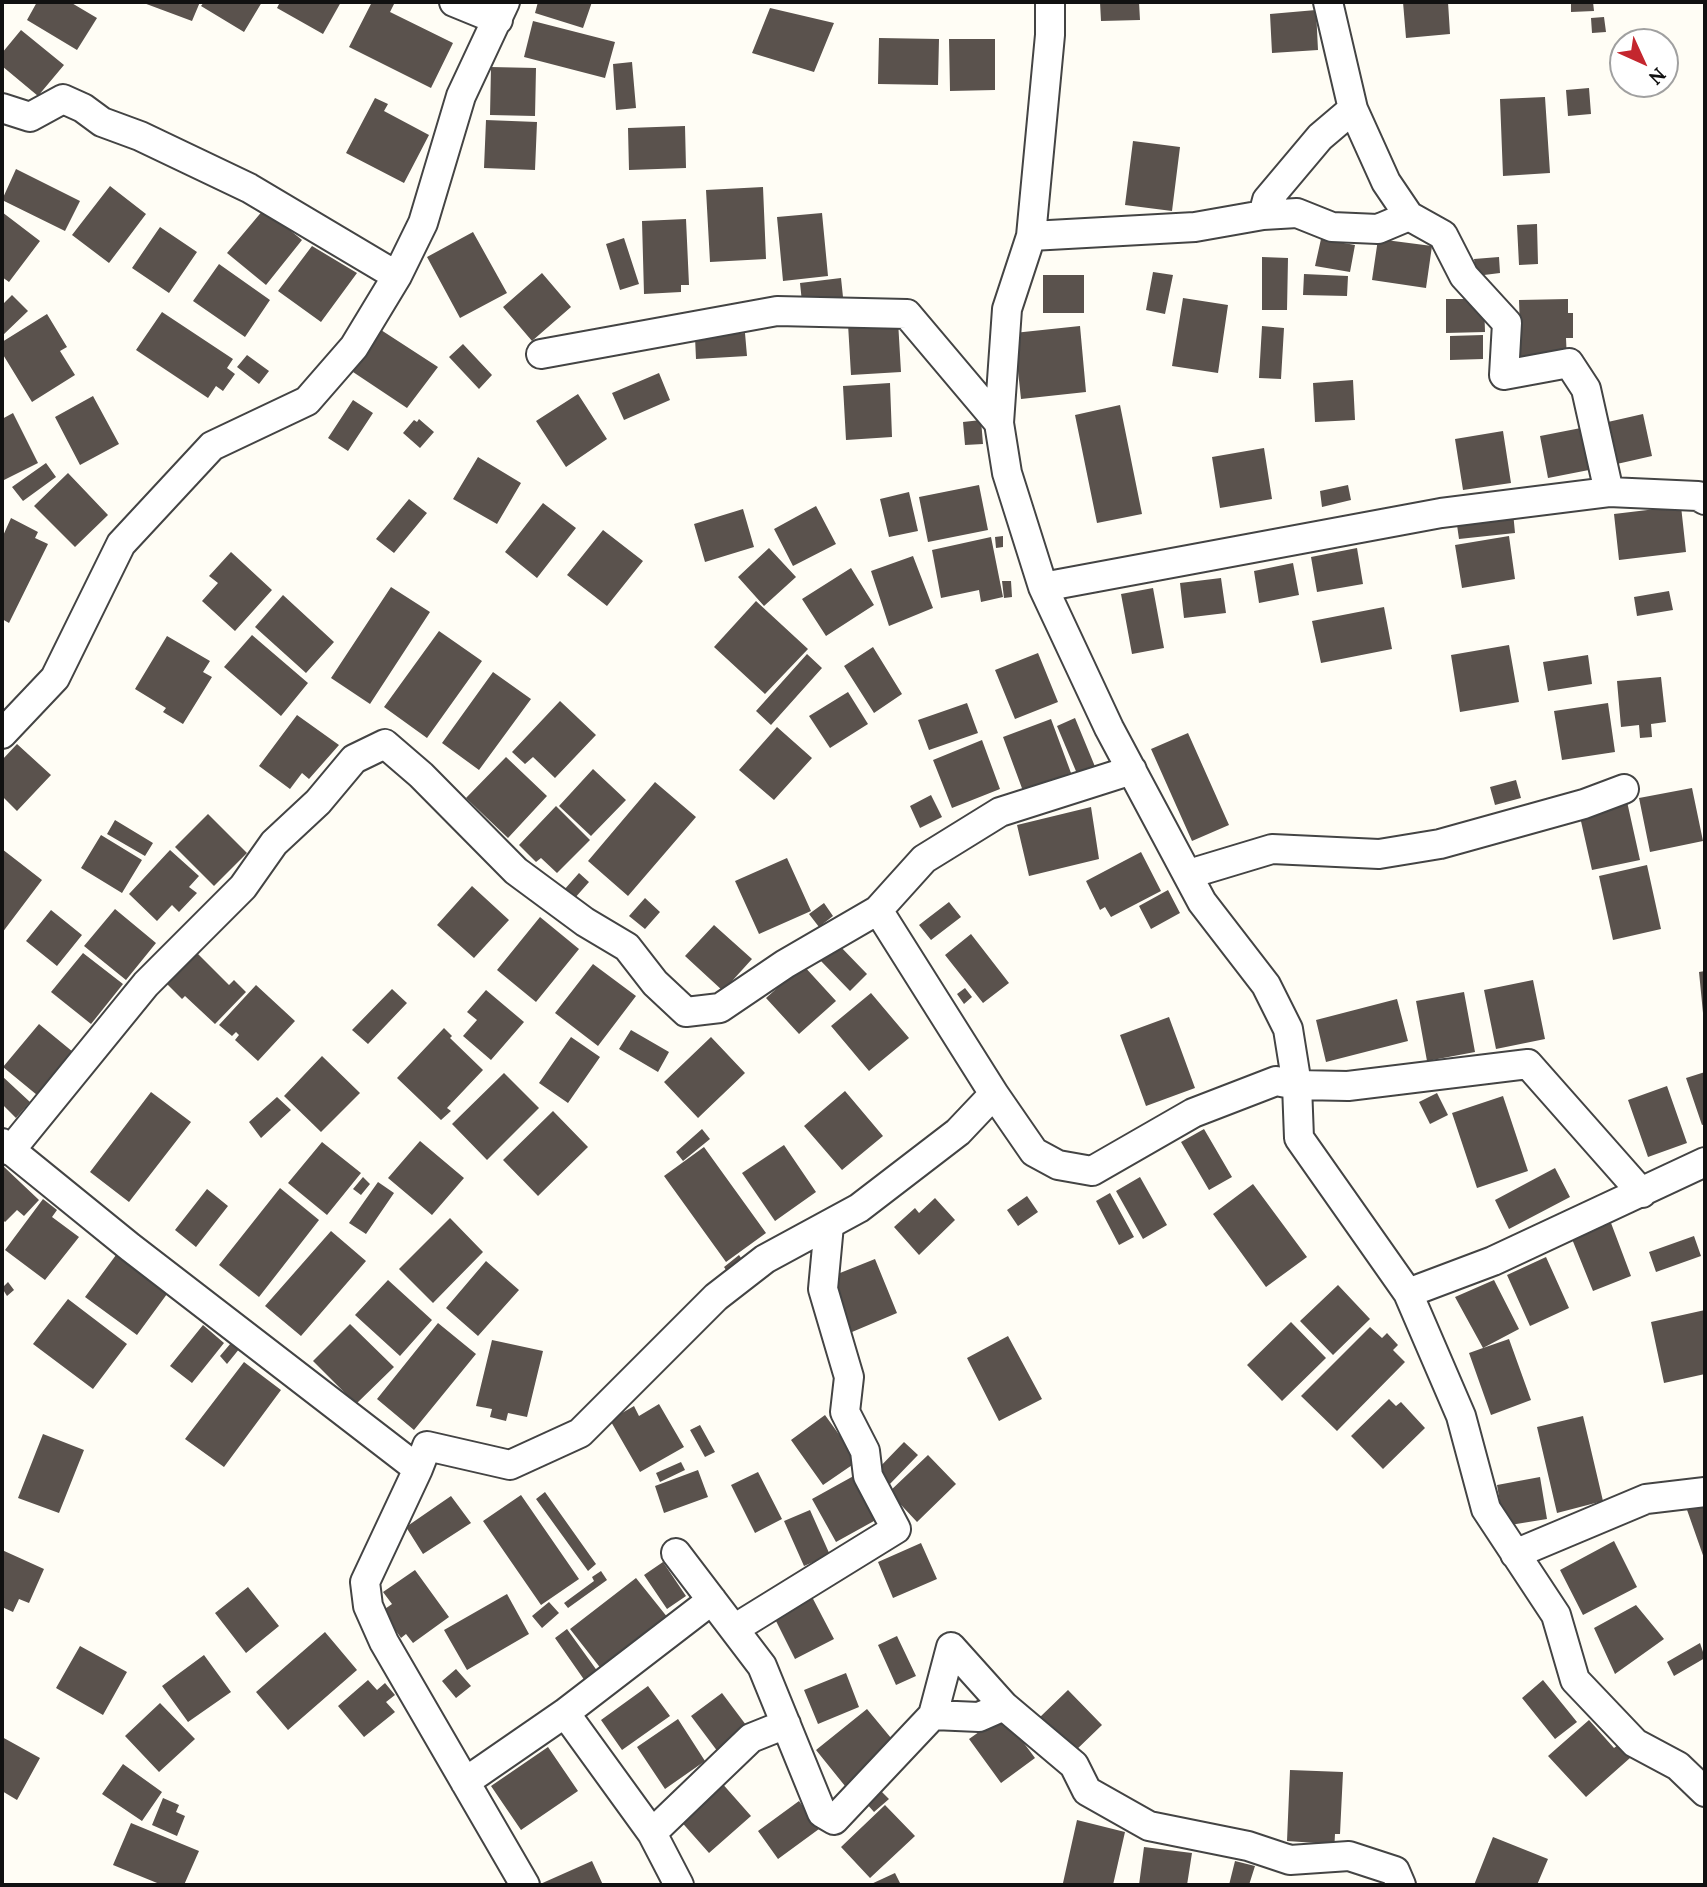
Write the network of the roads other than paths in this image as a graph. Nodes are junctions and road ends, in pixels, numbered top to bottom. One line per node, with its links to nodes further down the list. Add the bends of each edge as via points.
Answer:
1 (454, 2): 4 (street)
2 (1050, 2): 9 (street)
3 (1328, 2): 6 (street)
4 (502, 11): 10 (street, via 461,96 423,223)
5 (2, 108): 10 (street, via 30,117 63,99 102,122 249,188)
6 (1353, 108): 7 (street, via 1320,137 1267,200); 8 (street, via 1386,182)
7 (1263, 215): 8 (street, via 1297,212 1332,227 1378,229); 9 (street, via 1195,227)
8 (1409, 216): 13 (street, via 1443,235 1464,276 1507,323 1504,375 1569,363 1586,389)
9 (1031, 236): 12 (street, via 1007,309)
10 (397, 276): 16 (street, via 354,347 307,401 212,446 121,544 55,678)
11 (541, 354): 12 (street, via 777,312 907,314)
12 (999, 424): 15 (street, via 1007,473)
13 (1609, 492): 14 (street); 15 (street, via 1441,513)
14 (1705, 500)
15 (1043, 587): 17 (street)
16 (2, 734)
17 (1132, 770): 19 (street); 20 (street, via 1000,812 924,859)
18 (1624, 789): 19 (street, via 1440,844 1379,854 1272,849)
19 (1189, 874): 21 (street, via 1202,902 1266,985 1288,1028)
20 (878, 910): 22 (street); 23 (street, via 720,1008 686,1012 627,947 516,871 385,744 354,760 274,843 243,887 146,984)
21 (1297, 1085): 22 (street, via 1276,1081 1193,1113 1092,1171 1058,1165 1034,1152); 25 (street, via 1348,1086 1528,1064); 27 (street, via 1298,1138)
22 (994, 1094): 26 (street, via 958,1132 859,1208)
23 (6, 1147): 28 (street)
24 (1705, 1162): 25 (street)
25 (1642, 1193): 27 (street, via 1493,1261)
26 (829, 1225): 28 (street, via 765,1259 716,1297 580,1433 510,1465 427,1446); 33 (street, via 823,1289 849,1377 845,1412 865,1451 868,1476 897,1529)
27 (1408, 1293): 31 (street, via 1461,1416 1486,1509)
28 (418, 1469): 38 (street, via 365,1582 368,1606)
29 (1705, 1492): 31 (street, via 1646,1499)
30 (676, 1553): 32 (street)
31 (1516, 1554): 39 (street, via 1556,1615 1575,1680 1635,1743 1678,1766)
32 (712, 1600): 33 (street); 35 (street)
33 (734, 1629): 37 (street, via 762,1666)
34 (1004, 1706): 36 (street, via 979,1717); 36 (street, via 951,1647); 43 (street, via 1074,1765 1087,1791 1149,1826 1248,1846 1290,1860 1349,1856 1395,1871)
35 (565, 1713): 38 (street); 40 (street)
36 (933, 1716): 37 (street, via 834,1820 822,1813)
37 (786, 1724): 40 (street, via 751,1738)
38 (465, 1782): 41 (street)
39 (1705, 1792)
40 (652, 1833): 42 (street)
41 (525, 1885)
42 (679, 1885)
43 (1401, 1885)

